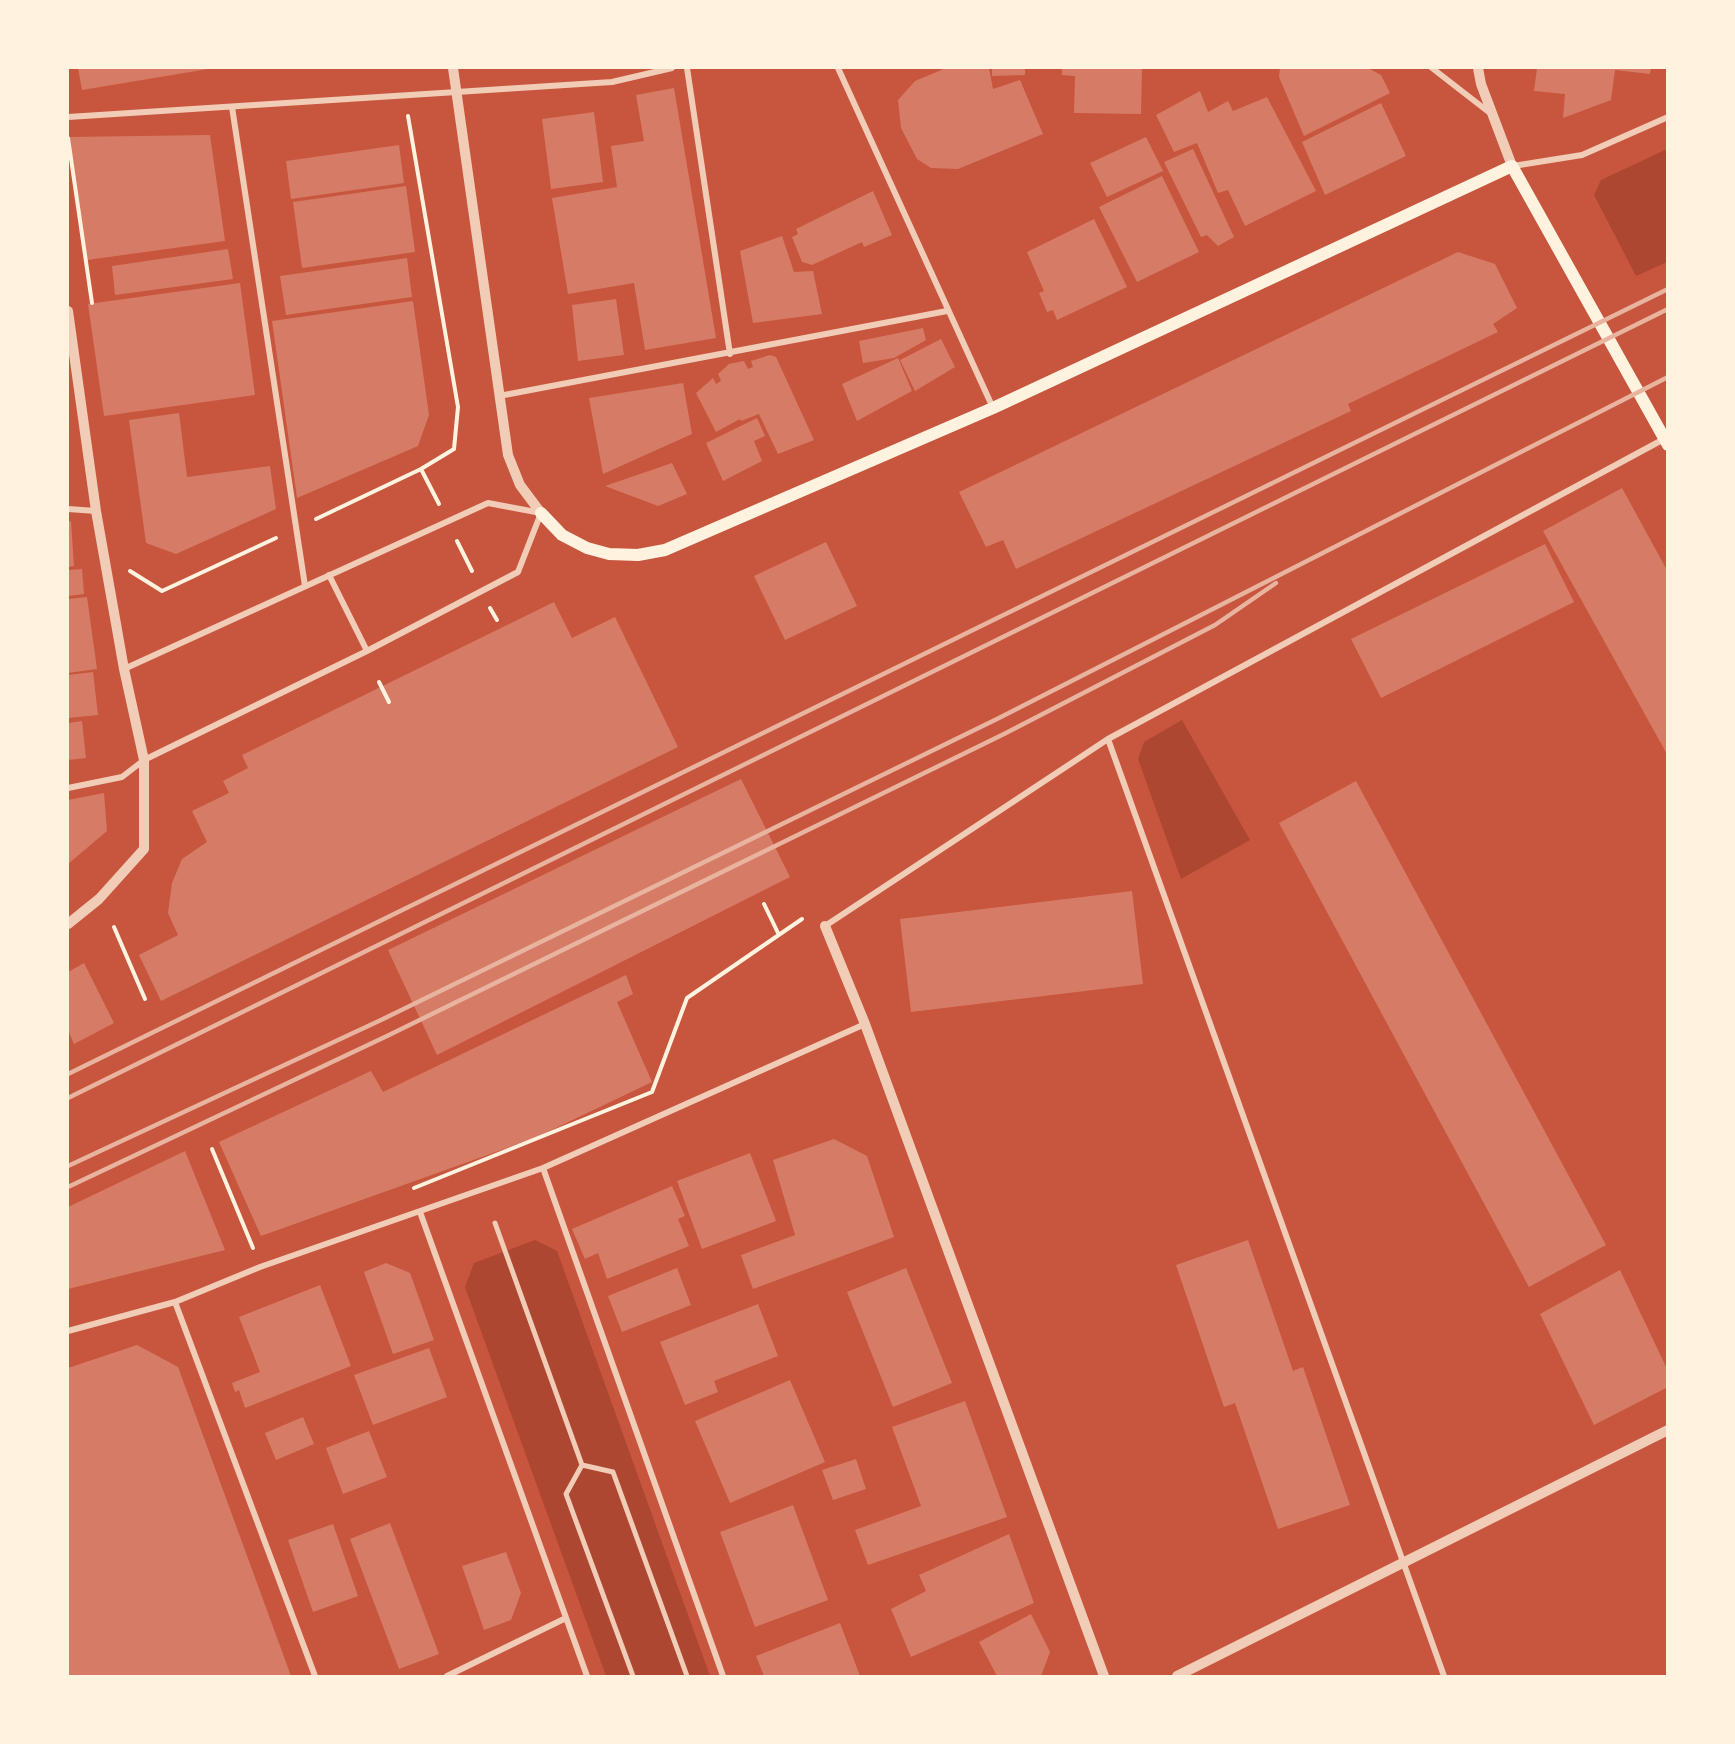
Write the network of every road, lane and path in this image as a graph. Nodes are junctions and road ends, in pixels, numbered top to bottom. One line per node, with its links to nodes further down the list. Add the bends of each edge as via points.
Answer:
1 (453, 68): 7 (street)
2 (672, 68): 7 (street, via 612,82)
3 (687, 68): 16 (street)
4 (838, 68): 15 (street)
5 (1432, 68): 10 (street)
6 (1479, 68): 10 (street)
7 (456, 92): 8 (street); 17 (street)
8 (405, 96): 9 (street); 20 (path, via 458,406 454,449)
9 (232, 107): 11 (street); 25 (street)
10 (1491, 113): 13 (street)
11 (68, 117)
12 (1668, 117): 13 (street, via 1582,155)
13 (1512, 166): 18 (main road); 19 (main road)
14 (68, 311): 22 (street)
15 (947, 311): 16 (street); 18 (street)
16 (730, 354): 17 (street)
17 (499, 397): 23 (street, via 508,455 520,485)
18 (993, 408): 23 (main road, via 665,550 638,555 587,548 562,535)
19 (1666, 442): 35 (street)
20 (421, 469): 24 (path); 25 (path)
21 (68, 509): 22 (street)
22 (96, 511): 32 (street)
23 (541, 513): 24 (street, via 488,503); 29 (street, via 518,572)
24 (447, 521): 26 (street); 29 (path)
25 (296, 528): 27 (street); 28 (path)
26 (329, 575): 27 (street); 31 (street)
27 (305, 586): 32 (street)
28 (162, 591)
29 (482, 591): 30 (path); 31 (street)
30 (497, 620)
31 (367, 651): 36 (street)
32 (124, 669): 36 (street)
33 (379, 682): 34 (path)
34 (389, 702)
35 (1108, 739): 41 (street); 58 (street)
36 (144, 760): 37 (street, via 122,777); 40 (street, via 144,849 99,899)
37 (68, 788)
38 (764, 904): 43 (path)
39 (807, 916): 43 (path)
40 (68, 924)
41 (825, 926): 45 (street)
42 (114, 927): 44 (path)
43 (779, 935): 48 (path, via 687,998 652,1092)
44 (145, 999)
45 (866, 1024): 47 (street); 66 (street)
46 (212, 1149): 52 (path)
47 (543, 1168): 49 (street); 65 (street)
48 (403, 1192)
49 (420, 1212): 53 (street); 59 (street)
50 (495, 1223): 57 (street)
51 (263, 1244): 52 (path)
52 (253, 1247): 53 (path)
53 (260, 1267): 54 (street)
54 (175, 1302): 55 (street); 60 (street)
55 (68, 1331)
56 (1667, 1431): 58 (street)
57 (582, 1465): 63 (street, via 566,1494); 64 (street, via 614,1472)
58 (1404, 1564): 67 (street); 68 (street)
59 (566, 1618): 61 (street); 62 (street)
60 (315, 1677)
61 (447, 1677)
62 (587, 1677)
63 (633, 1677)
64 (687, 1677)
65 (723, 1677)
66 (1104, 1677)
67 (1177, 1677)
68 (1444, 1677)

